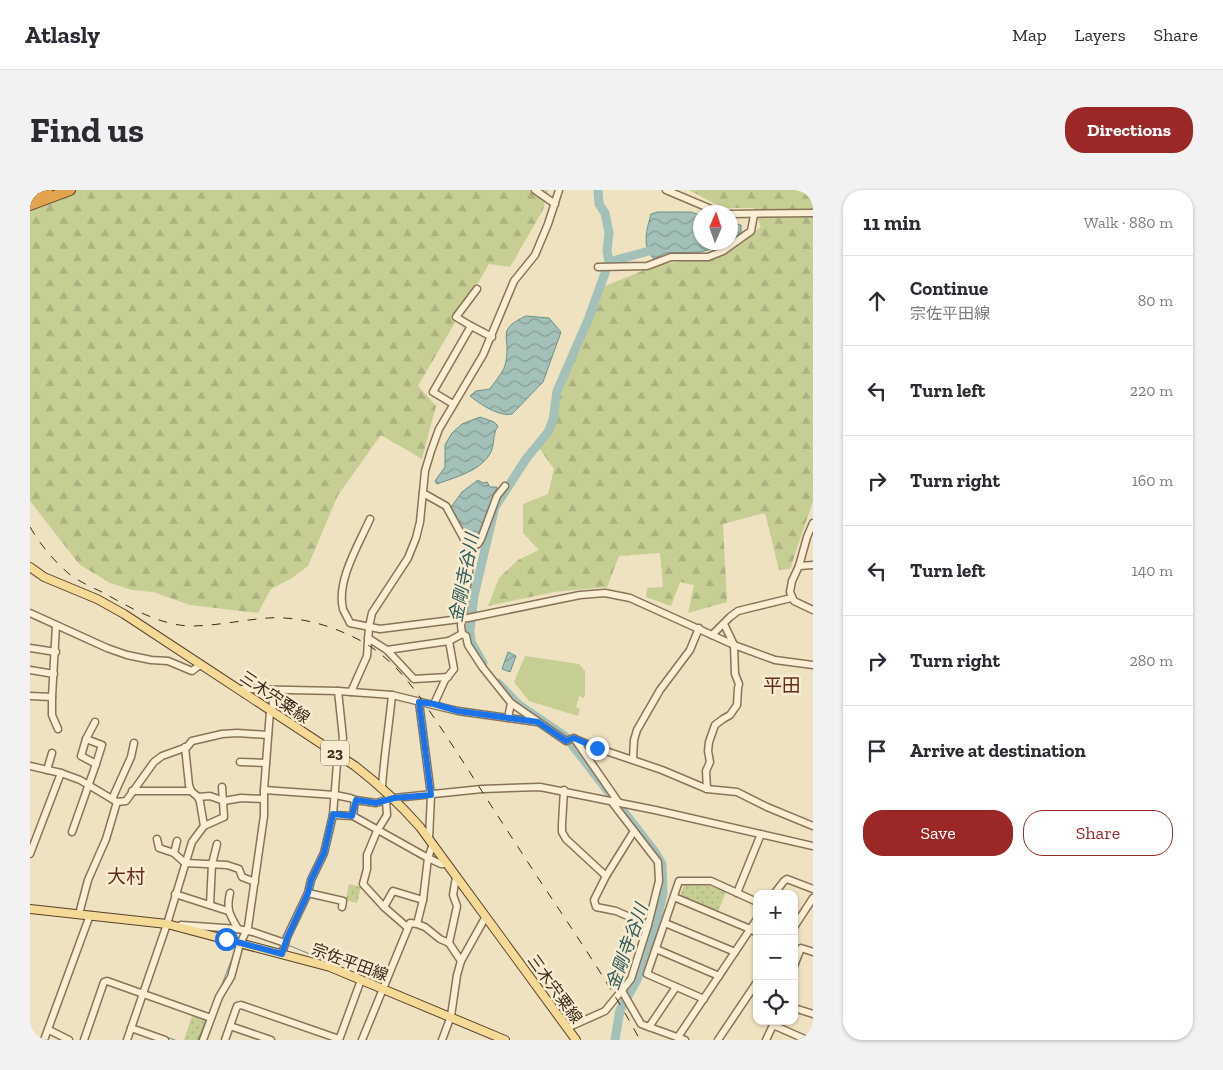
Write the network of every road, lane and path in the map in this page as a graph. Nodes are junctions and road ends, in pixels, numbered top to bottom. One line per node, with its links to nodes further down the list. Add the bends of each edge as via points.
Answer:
1 (37, 190): 7 (street)
2 (47, 190): 7 (highway)
3 (70, 190): 9 (highway)
4 (535, 190): 8 (street)
5 (559, 190): 8 (street)
6 (666, 190): 10 (street)
7 (30, 195)
8 (555, 204): 17 (street, via 535,255 514,281)
9 (30, 205)
10 (701, 205)
11 (813, 213): 13 (street)
12 (738, 214): 13 (street)
13 (754, 215): 14 (street, via 751,231 724,251 708,257 671,257 646,266)
14 (598, 267)
15 (477, 289): 16 (street, via 456,317)
16 (471, 326): 17 (street); 18 (street, via 433,392)
17 (492, 337): 18 (street)
18 (453, 404): 20 (street, via 439,428 431,451)
19 (505, 486): 24 (street, via 497,496 481,539)
20 (423, 493): 24 (street, via 446,506 464,540); 34 (street, via 416,538 408,558 372,613)
21 (370, 520): 34 (street, via 347,572 342,603 350,623)
22 (813, 523): 23 (street)
23 (811, 533): 26 (street)
24 (473, 546): 31 (street)
25 (813, 565): 26 (street)
26 (799, 566): 28 (street, via 792,580)
27 (30, 567): 44 (main road, 三木宍粟線 / 23, via 44,577 111,606)
28 (791, 598): 29 (street); 32 (street, via 738,611)
29 (813, 610)
30 (30, 612): 33 (street)
31 (463, 619): 34 (street); 35 (street, via 580,595 605,593 630,598); 36 (street)
32 (724, 624): 37 (street); 40 (street)
33 (56, 625): 43 (street); 44 (street, via 128,655 168,661 192,670)
34 (369, 627): 38 (street)
35 (699, 628): 37 (street); 71 (street, via 690,650 646,712 634,740)
36 (462, 634): 39 (street); 57 (street, via 483,668)
37 (712, 634): 40 (street)
38 (368, 638): 42 (street); 52 (street, via 367,656)
39 (449, 640): 42 (street); 48 (street, via 454,669)
40 (734, 645): 45 (street, via 775,660); 81 (street, via 735,674 739,684 737,705 730,715 715,725 709,742)
41 (30, 648): 43 (street)
42 (387, 650): 48 (street, via 414,679)
43 (56, 652): 47 (street)
44 (200, 665): 49 (main road, 三木宍粟線 / 23)
45 (813, 665)
46 (30, 670): 47 (street)
47 (54, 674): 55 (street)
48 (448, 677): 58 (street)
49 (239, 689): 50 (street); 59 (main road, 三木宍粟線 / 23)
50 (274, 690): 51 (street); 59 (street)
51 (338, 691): 52 (street); 70 (street, via 343,730)
52 (351, 692): 53 (street)
53 (392, 695): 56 (street); 80 (street)
54 (30, 696): 55 (street)
55 (52, 697): 63 (street, via 52,715)
56 (419, 702): 58 (street); 87 (street)
57 (511, 702): 60 (street); 62 (street)
58 (434, 704): 60 (street)
59 (271, 711): 64 (street); 70 (main road, 三木宍粟線 / 23)
60 (508, 718): 62 (street)
61 (96, 722): 66 (street)
62 (538, 722): 65 (street, via 566,741)
63 (58, 729)
64 (268, 736): 68 (street, via 237,732 196,740); 73 (street)
65 (574, 738): 71 (street); 95 (street)
66 (86, 739): 74 (street, via 81,756); 74 (street, via 102,745)
67 (134, 743): 92 (street)
68 (185, 747): 84 (street, via 154,762); 85 (street)
69 (52, 753): 76 (street)
70 (338, 756): 80 (main road, 三木宍粟線 / 23); 86 (street)
71 (633, 759): 81 (street)
72 (240, 762): 73 (street)
73 (266, 763): 82 (street)
74 (96, 764): 78 (street)
75 (30, 766): 76 (street)
76 (47, 770): 77 (street)
77 (61, 772): 78 (street); 101 (street)
78 (89, 785): 92 (street); 103 (street)
79 (222, 787): 93 (street)
80 (382, 787): 90 (main road, 三木宍粟線 / 23)
81 (707, 789): 100 (street, via 737,792)
82 (264, 790): 86 (street); 89 (street)
83 (564, 790): 87 (street, via 515,786); 94 (street); 117 (street, via 562,832)
84 (132, 791): 85 (street); 92 (street, via 126,801)
85 (191, 791): 88 (street)
86 (334, 795): 91 (street); 96 (street)
87 (431, 795): 90 (street); 108 (street)
88 (198, 797): 93 (street, via 210,796); 99 (street)
89 (264, 799): 93 (street); 119 (street)
90 (390, 799): 91 (street, via 376,803); 102 (street, via 387,815); 108 (main road, 三木宍粟線 / 23)
91 (356, 800): 97 (street)
92 (115, 801): 135 (street, via 106,839 88,880)
93 (224, 801): 99 (street, via 224,817)
94 (610, 801): 95 (street); 104 (street)
95 (619, 803): 105 (street)
96 (333, 814): 97 (street); 123 (street, via 324,853)
97 (352, 816): 102 (street)
98 (30, 826): 101 (street)
99 (204, 826): 114 (street, via 192,842)
100 (813, 826)
101 (39, 829): 112 (street)
102 (377, 831): 113 (street); 132 (street, via 367,854 363,884)
103 (72, 832)
104 (634, 832): 117 (street); 142 (street, via 658,862 659,881)
105 (761, 834): 110 (street); 124 (street)
106 (157, 839): 111 (street, via 159,848)
107 (177, 841): 111 (street)
108 (431, 842): 113 (street); 116 (main road, 三木宍粟線 / 23)
109 (217, 844): 115 (street)
110 (813, 846)
111 (174, 853): 114 (street)
112 (30, 854)
113 (428, 858): 116 (street); 128 (street)
114 (185, 863): 115 (street); 125 (street)
115 (212, 864): 119 (street, via 239,869 242,877); 130 (street)
116 (447, 864): 118 (main road, 三木宍粟線 / 23)
117 (606, 876): 142 (street, via 594,900 596,907 616,911)
118 (456, 877): 137 (main road, 三木宍粟線 / 23); 149 (street, via 453,895 457,906)
119 (255, 882): 145 (street)
120 (813, 889): 121 (street, via 787,879)
121 (777, 890)
122 (230, 893): 134 (street)
123 (308, 893): 131 (street, via 343,901); 148 (street)
124 (736, 893): 126 (street, via 711,881 680,881); 129 (street)
125 (175, 894): 130 (street); 140 (street)
126 (674, 897): 139 (street); 146 (street)
127 (813, 898): 138 (street)
128 (423, 900): 132 (street, via 393,891); 141 (street)
129 (753, 900)
130 (210, 905): 134 (street)
131 (342, 907)
132 (384, 907): 143 (street)
133 (30, 909): 135 (main road, 宗佐平田線)
134 (228, 910): 144 (street)
135 (79, 914): 136 (main road, 宗佐平田線)
136 (90, 915): 140 (main road, 宗佐平田線); 175 (street)
137 (485, 918): 156 (street); 174 (main road, 三木宍粟線 / 23)
138 (798, 921)
139 (665, 923): 152 (street); 153 (street)
140 (167, 924): 144 (street); 150 (main road, 宗佐平田線); 163 (street)
141 (417, 924): 143 (street, via 410,923); 149 (street)
142 (648, 925): 161 (street, via 631,979)
143 (407, 927): 160 (street)
144 (238, 929): 145 (street)
145 (246, 931): 148 (street); 150 (street)
146 (753, 931)
147 (753, 932): 153 (street)
148 (285, 943): 155 (street)
149 (449, 943): 156 (street)
150 (240, 944): 155 (main road, 宗佐平田線); 168 (street, via 233,970)
151 (798, 946): 154 (street)
152 (656, 949): 157 (street); 159 (street, via 647,974)
153 (735, 952): 157 (street)
154 (813, 952)
155 (282, 954): 158 (main road, 宗佐平田線, via 330,967)
156 (461, 961): 167 (street)
157 (719, 976): 164 (street)
158 (361, 980): 160 (main road, 宗佐平田線); 185 (street)
159 (676, 987): 164 (street); 172 (street)
160 (384, 988): 167 (main road, 宗佐平田線); 186 (street)
161 (622, 992): 172 (street, via 641,1024); 174 (street, via 605,1011)
162 (753, 992): 190 (street)
163 (143, 994): 168 (street); 173 (street); 179 (street, via 104,982)
164 (704, 999): 176 (street)
165 (798, 1009): 166 (street)
166 (813, 1014)
167 (451, 1016): 187 (street); 188 (main road, 宗佐平田線)
168 (211, 1018): 182 (street)
169 (772, 1025): 191 (street)
170 (777, 1025): 192 (street)
171 (230, 1026): 183 (street); 184 (street); 185 (street, via 237,1006 241,1005)
172 (649, 1027): 176 (street)
173 (131, 1028): 180 (street); 181 (street)
174 (567, 1028): 189 (main road, 三木宍粟線 / 23)
175 (49, 1030): 177 (street); 178 (street)
176 (682, 1038)
177 (44, 1040)
178 (70, 1040)
179 (84, 1040)
180 (127, 1040)
181 (165, 1040)
182 (203, 1040)
183 (225, 1040)
184 (271, 1040)
185 (339, 1040)
186 (362, 1040)
187 (442, 1040)
188 (505, 1040)
189 (576, 1040)
190 (718, 1040)
191 (766, 1040)
192 (808, 1040)

